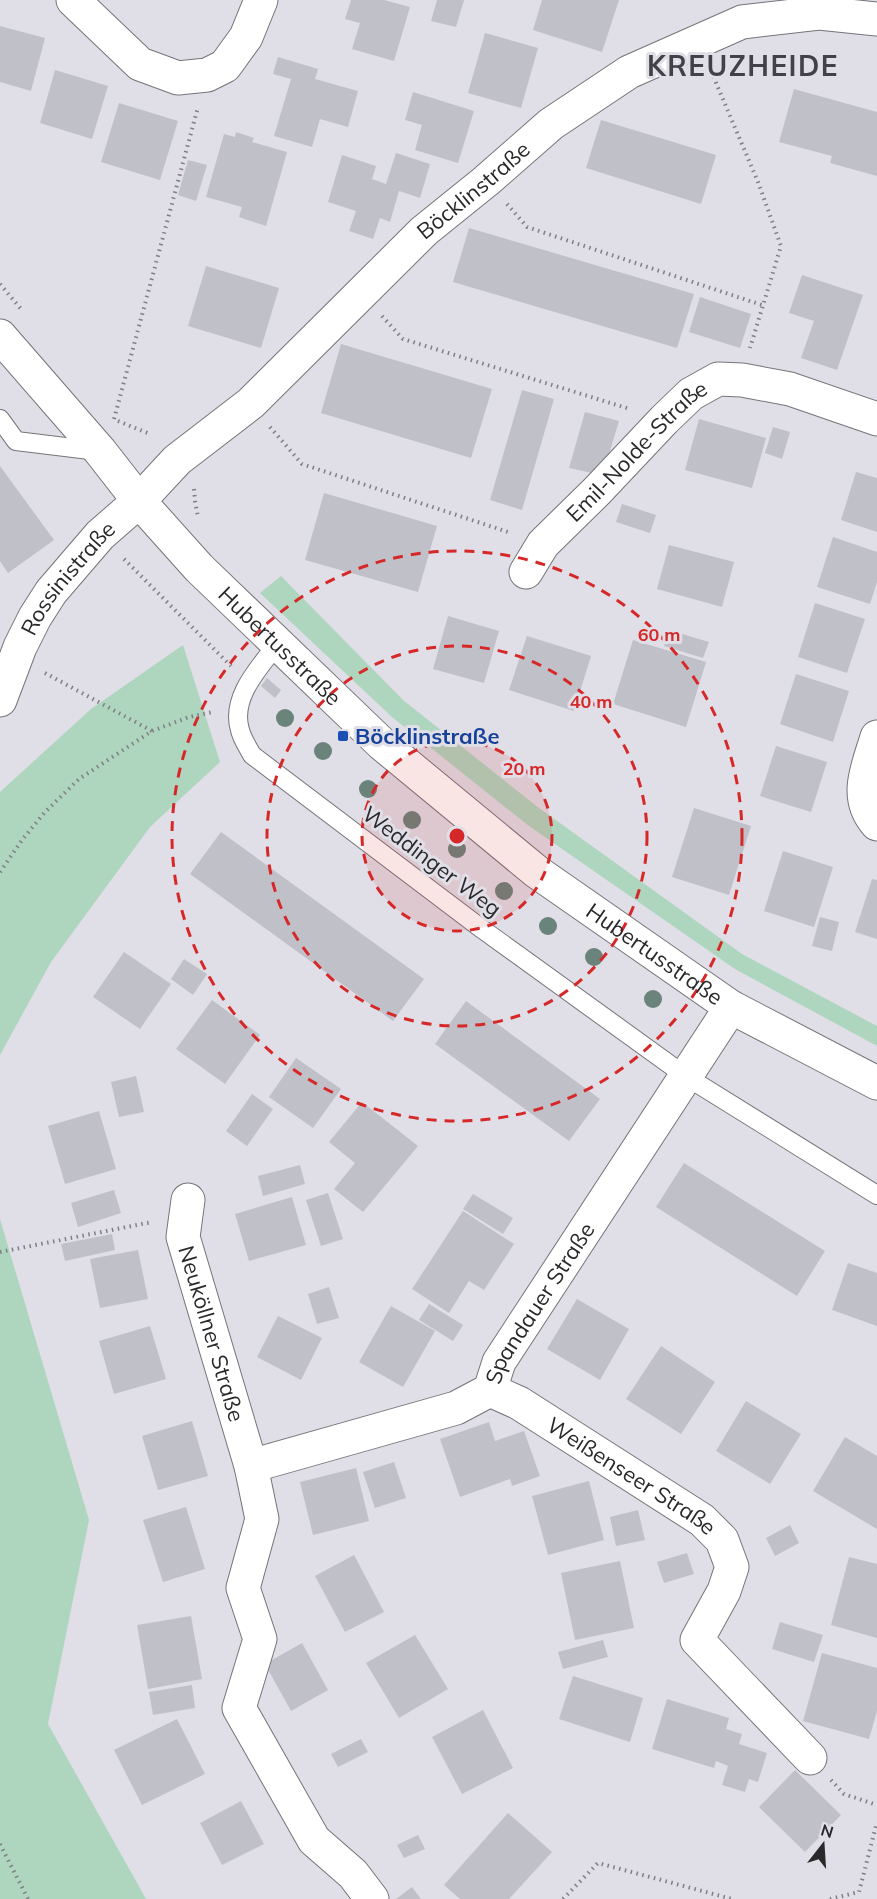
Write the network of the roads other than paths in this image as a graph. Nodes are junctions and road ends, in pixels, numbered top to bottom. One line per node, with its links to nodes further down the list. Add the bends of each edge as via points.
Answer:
1 (73, 0): 2 (street, via 140,64 178,78 207,75 225,66 246,37)
2 (261, 0)
3 (738, 11): 4 (street, Böcklinstraße); 9 (street, Böcklinstraße, via 698,43 629,72 551,124 424,231 251,403 177,460)
4 (877, 19)
5 (0, 336): 8 (street, Hubertusstraße)
6 (0, 419): 8 (lane, via 16,441)
7 (877, 419): 10 (street, Emil-Nolde-Straße, via 790,388 718,379 691,394 664,420 543,544)
8 (100, 451): 9 (street, Hubertusstraße)
9 (139, 501): 11 (street, Hubertusstraße, via 199,568); 12 (street, Rossinistraße, via 100,536)
10 (526, 572)
11 (278, 643): 16 (street, Hubertusstraße, via 381,744 537,872); 17 (lane, Weddinger Weg, via 248,683 240,703 239,728 252,755 482,929)
12 (10, 644): 13 (street, Rossinistraße)
13 (0, 700)
14 (877, 737): 15 (street, via 862,787 870,816)
15 (877, 824)
16 (731, 1007): 17 (street, Spandauer Straße); 18 (street, Hubertusstraße)
17 (687, 1077): 19 (lane, Weddinger Weg); 21 (street, Spandauer Straße, via 499,1362)
18 (877, 1083)
19 (877, 1196)
20 (189, 1200): 22 (street, Neuköllner Straße, via 183,1237)
21 (490, 1390): 22 (street, Spandauer Straße, via 456,1408); 23 (street, Weißenseer Straße, via 519,1403 702,1520 722,1540 732,1567 724,1591 697,1640)
22 (250, 1466): 24 (street, Neuköllner Straße, via 262,1519 243,1588 260,1639 239,1708 314,1840 353,1874)
23 (810, 1758)
24 (372, 1899)

